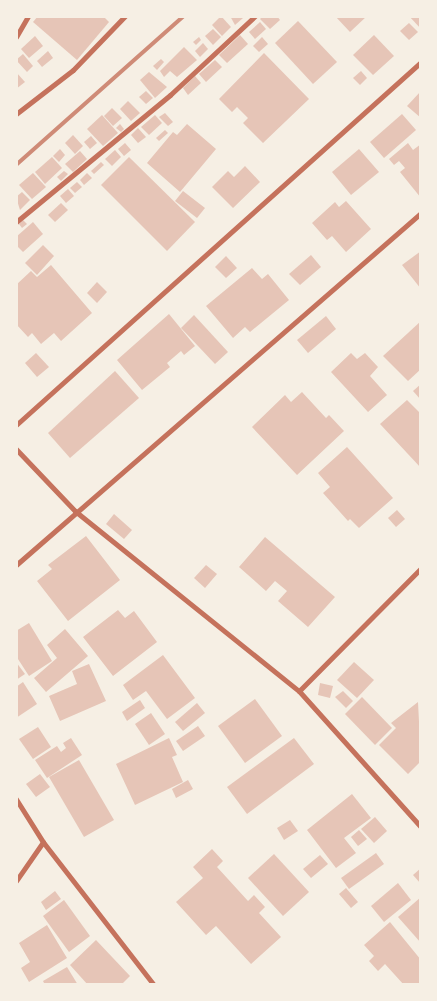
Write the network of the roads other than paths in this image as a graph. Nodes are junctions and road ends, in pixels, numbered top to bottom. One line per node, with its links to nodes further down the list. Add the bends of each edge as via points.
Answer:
1 (28, 16): 4 (street)
2 (125, 16): 6 (street, via 73,70)
3 (255, 16): 8 (street, via 170,95)
4 (16, 37)
5 (421, 62): 9 (street)
6 (16, 114)
7 (421, 213): 11 (street)
8 (16, 222)
9 (16, 425)
10 (16, 449): 11 (street)
11 (75, 511): 12 (street); 14 (street)
12 (16, 565)
13 (421, 568): 14 (street)
14 (299, 691): 16 (street)
15 (16, 799): 17 (street)
16 (421, 827)
17 (43, 842): 18 (street); 19 (street)
18 (16, 881)
19 (154, 985)

